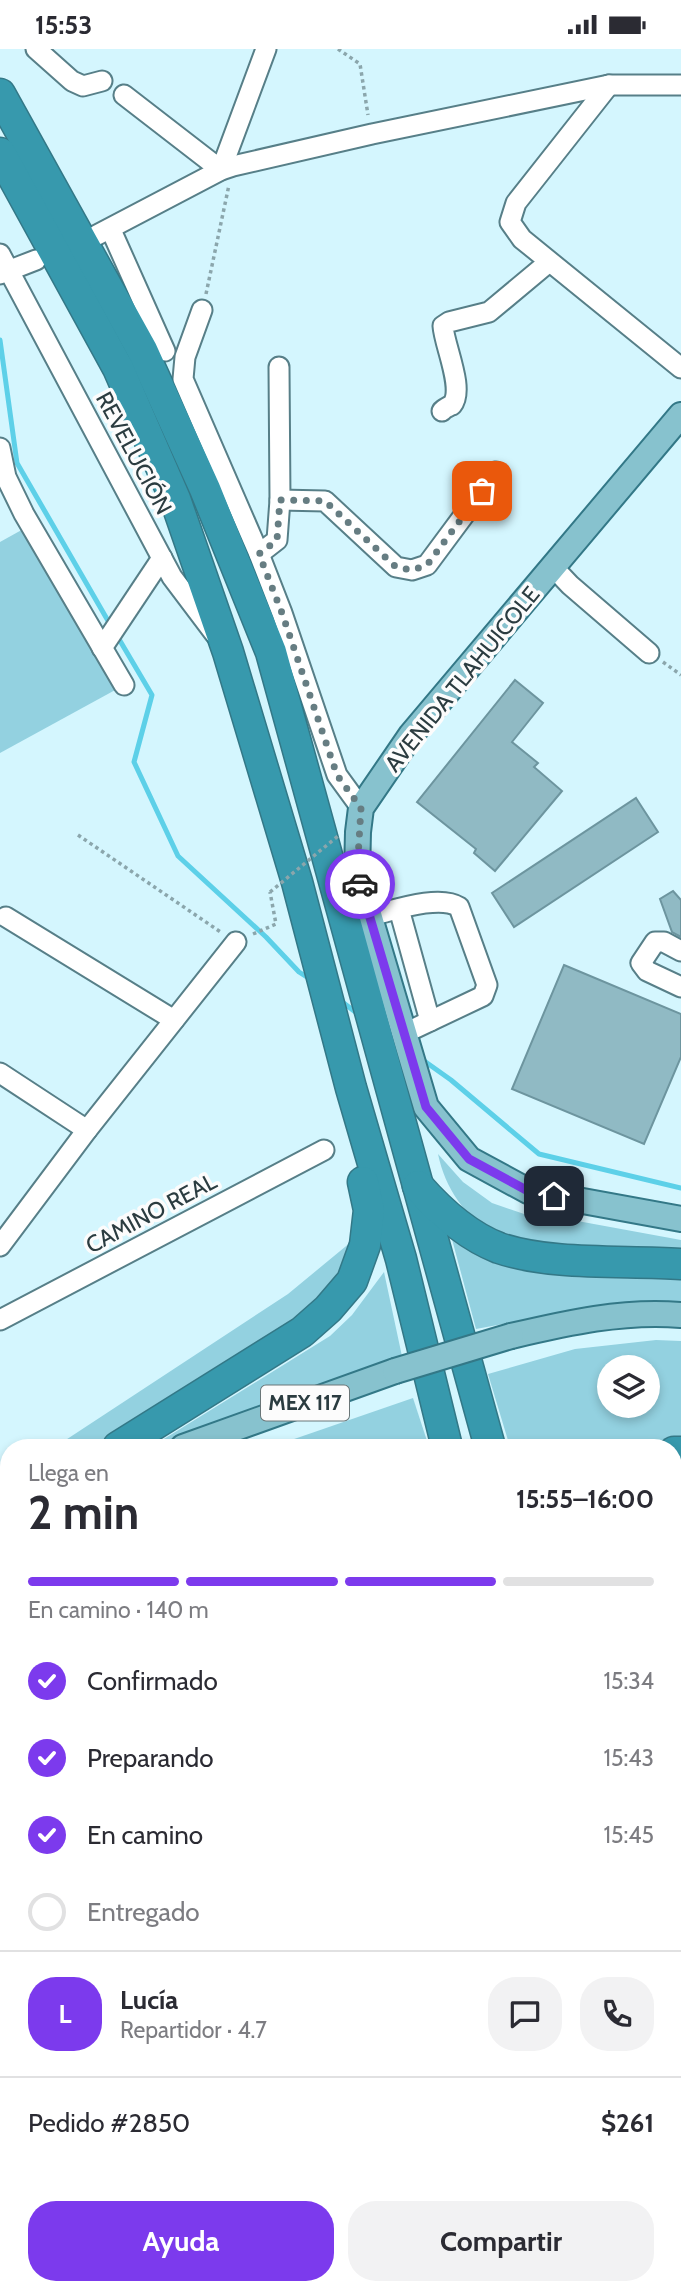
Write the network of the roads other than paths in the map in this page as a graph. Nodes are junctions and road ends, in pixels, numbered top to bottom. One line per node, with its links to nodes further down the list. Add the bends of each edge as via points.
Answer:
1 (36, 49): 3 (street, via 72,81 83,86)
2 (266, 49): 9 (street)
3 (102, 81)
4 (609, 85): 5 (street); 9 (street); 11 (street, via 516,203 510,222)
5 (681, 85)
6 (0, 94): 43 (highway, via 142,350 271,652)
7 (124, 95): 9 (street)
8 (0, 153): 26 (highway, via 118,368 175,499)
9 (227, 168): 14 (street, via 104,233)
10 (36, 260): 12 (street)
11 (549, 262): 16 (street); 17 (street, via 489,312 443,326 456,395 452,405)
12 (3, 266): 23 (street, REVELUCIÓN)
13 (202, 310): 22 (street, via 185,357 183,379)
14 (165, 351)
15 (279, 367): 21 (street)
16 (681, 368)
17 (442, 411)
18 (681, 415): 24 (main road, AVENIDA TLAHUICOLE)
19 (0, 448): 25 (street, via 6,477 24,514)
20 (496, 472): 21 (street, via 427,565 412,570 396,567 325,501)
21 (280, 500): 22 (street, via 277,540)
22 (259, 554): 29 (street, via 337,775)
23 (162, 558): 25 (street); 26 (street, REVELUCIÓN)
24 (553, 567): 27 (street); 29 (main road, AVENIDA TLAHUICOLE, via 411,735)
25 (102, 647): 28 (street)
26 (228, 652): 40 (highway, via 297,882)
27 (649, 653)
28 (124, 685)
29 (361, 808): 31 (main road, via 357,874)
30 (399, 909): 31 (street); 37 (street); 37 (street, via 450,901 459,907 487,985 483,996)
31 (370, 916): 38 (main road)
32 (6, 917): 36 (street)
33 (236, 942): 36 (street)
34 (681, 951): 35 (street, via 664,941 655,942 641,963 647,971)
35 (681, 987)
36 (174, 1020): 41 (street)
37 (430, 1021): 38 (street)
38 (405, 1034): 44 (main road, via 426,1107 469,1159 528,1191)
39 (0, 1073): 41 (street)
40 (351, 1088): 49 (highway, via 354,1140 369,1210 365,1245 352,1281 302,1332); 51 (highway, via 401,1259)
41 (88, 1130): 45 (street)
42 (324, 1150): 48 (street, CAMINO REAL)
43 (416, 1183): 46 (highway, via 457,1223 499,1248 583,1261); 52 (highway)
44 (681, 1219)
45 (0, 1246)
46 (681, 1264)
47 (681, 1315): 50 (main road, MEX 117, bridge, via 591,1318 511,1336 395,1371)
48 (0, 1320)
49 (131, 1439)
50 (214, 1439)
51 (445, 1439)
52 (488, 1439)

